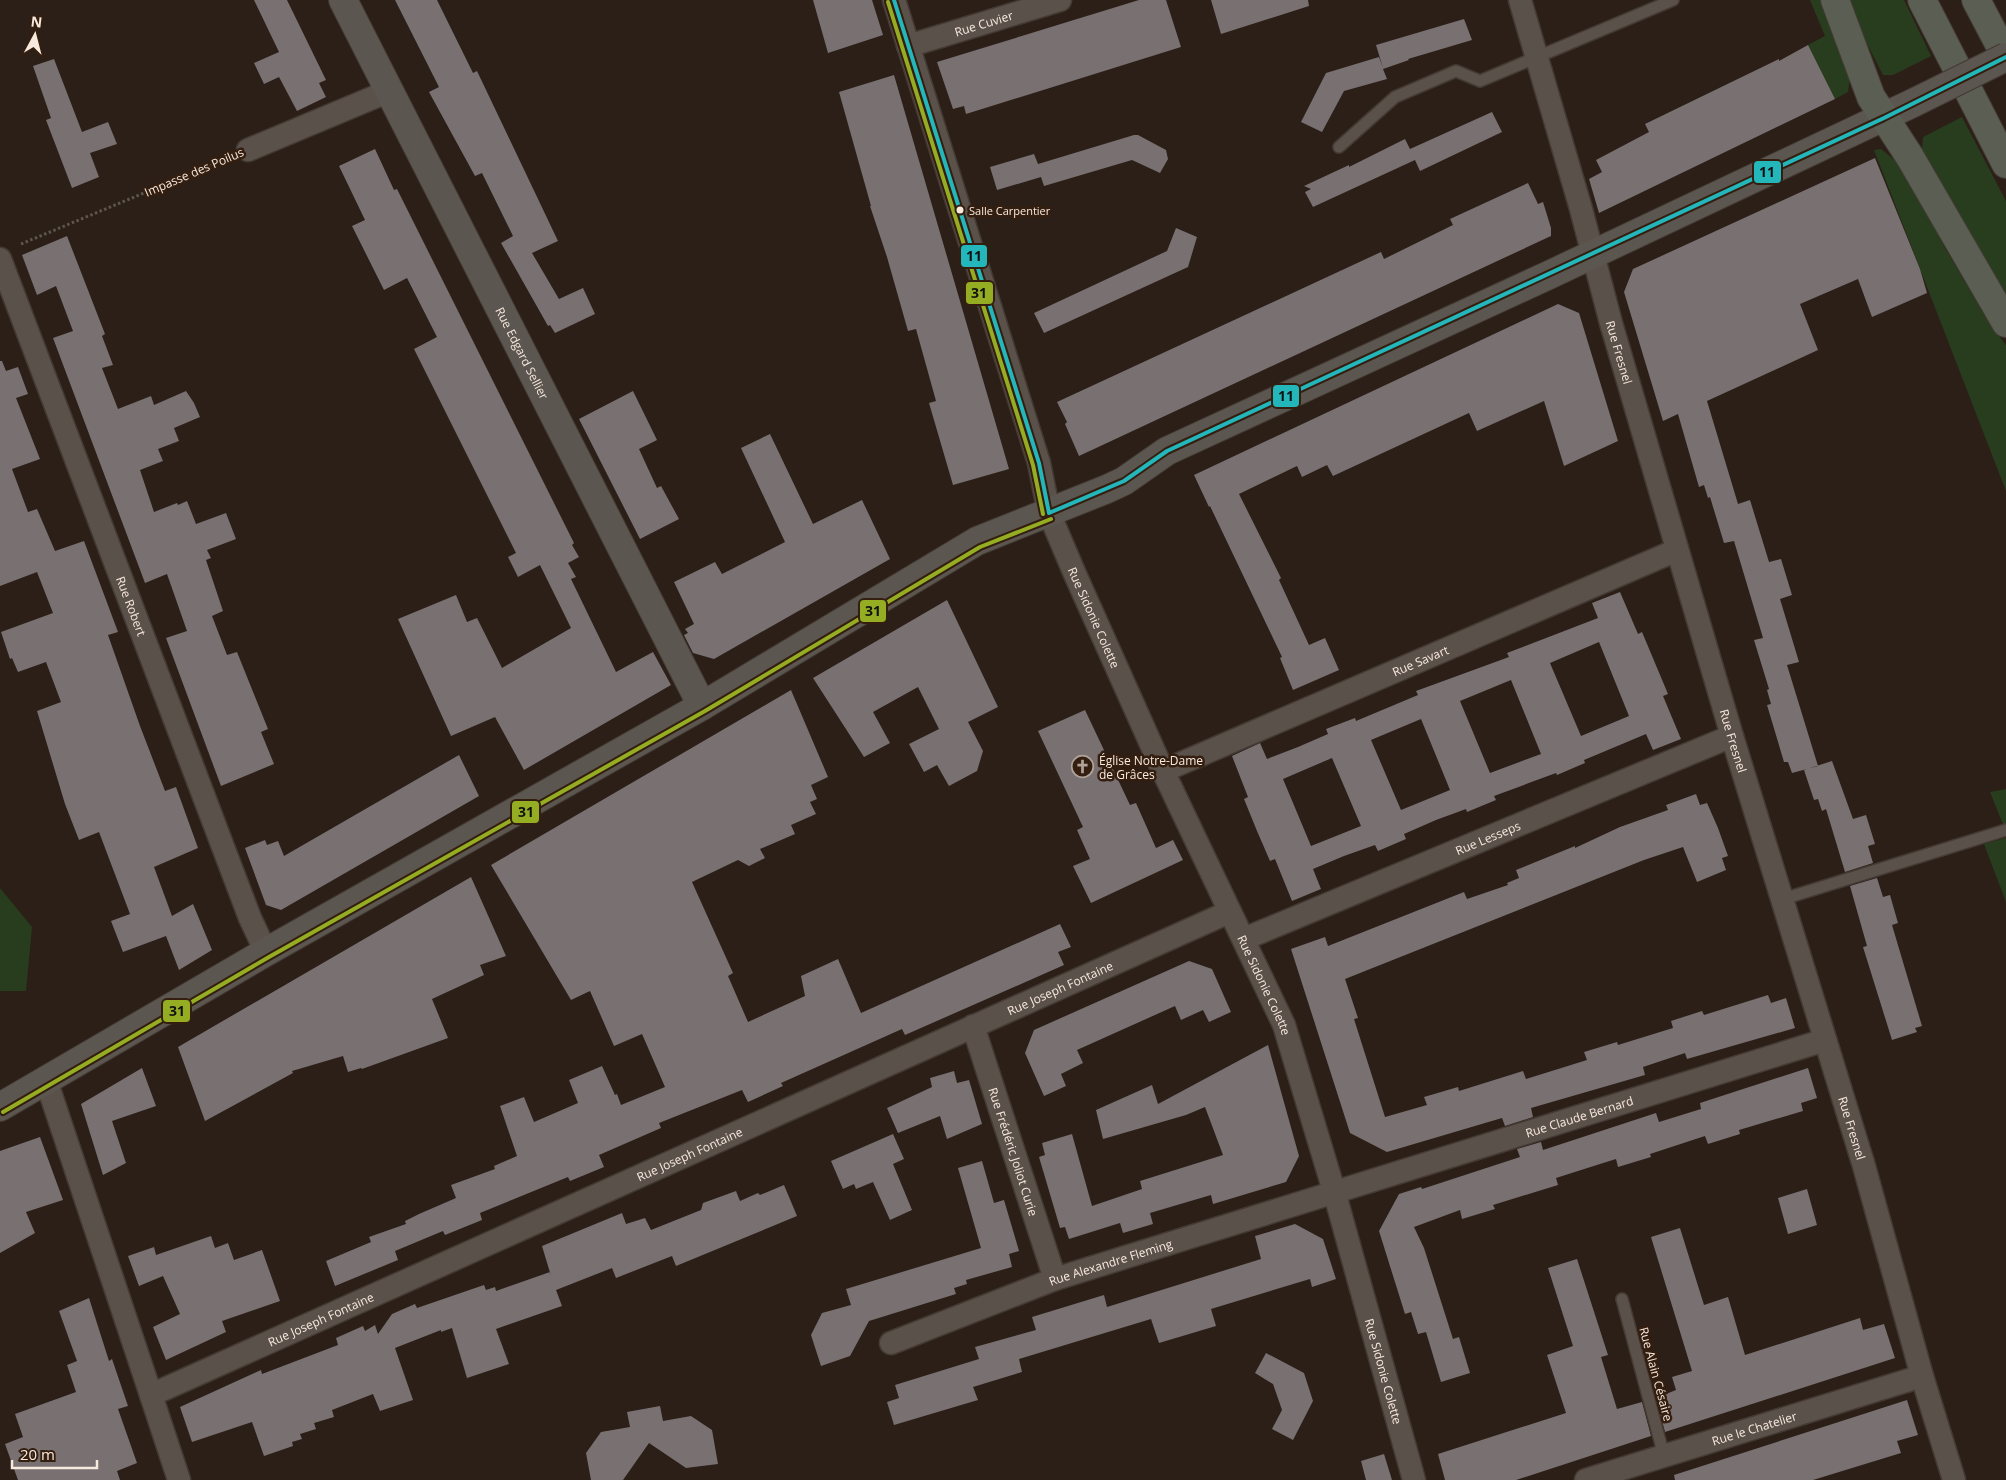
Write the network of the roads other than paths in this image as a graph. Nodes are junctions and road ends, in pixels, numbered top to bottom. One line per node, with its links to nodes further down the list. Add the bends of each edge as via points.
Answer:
1 (343, 0): 12 (street, Rue Edgard Sellier)
2 (894, 0): 9 (street, Rue Sidonie Colette)
3 (1060, 0): 9 (street, Rue Cuvier)
4 (1520, 0): 10 (street, Rue Fresnel)
5 (1673, 0): 10 (lane)
6 (1835, 0): 13 (highway, via 1871,97)
7 (1922, 0): 16 (highway)
8 (1976, 0): 11 (highway)
9 (908, 46): 20 (street, Rue Sidonie Colette, via 1039,463)
10 (1536, 56): 14 (lane, via 1480,81 1456,70 1395,97); 17 (street, Rue Fresnel)
11 (2006, 57): 13 (street, bridge)
12 (389, 92): 15 (street, Impasse des Poilus); 22 (street, Rue Edgard Sellier)
13 (1884, 118): 17 (street); 19 (highway)
14 (1339, 147)
15 (248, 150)
16 (2006, 164)
17 (1593, 254): 20 (street, via 1167,451 1124,481); 21 (street, Rue Fresnel)
18 (0, 259): 29 (street, Rue Robert, via 250,918)
19 (2006, 323)
20 (1049, 513): 22 (street, via 977,541); 24 (street, Rue Sidonie Colette)
21 (1678, 550): 23 (street, Rue Fresnel); 24 (street, Rue Savart)
22 (702, 706): 29 (street)
23 (1732, 736): 26 (street, Rue Fresnel); 28 (street, Rue Lesseps)
24 (1163, 771): 27 (street, Rue Sidonie Colette)
25 (2006, 830): 26 (lane)
26 (1783, 899): 31 (street, Rue Fresnel)
27 (1229, 912): 28 (street, Rue Sidonie Colette); 30 (street, Rue Joseph Fontaine)
28 (1244, 939): 34 (street, Rue Sidonie Colette, via 1284,1025)
29 (266, 952): 32 (street)
30 (973, 1026): 35 (street, Rue Frédéric Joliot Curie); 39 (street, Rue Joseph Fontaine)
31 (1825, 1040): 34 (street, Rue Claude Bernard); 38 (street, Rue Fresnel, via 1864,1166)
32 (46, 1080): 33 (street); 39 (street)
33 (0, 1107)
34 (1334, 1191): 35 (street, Rue Alexandre Fleming); 42 (street, Rue Sidonie Colette)
35 (1055, 1279): 37 (street, Rue Alexandre Fleming)
36 (1622, 1299): 40 (lane, Rue Alain Césaire)
37 (891, 1343)
38 (1922, 1376): 40 (street, Rue le Chatelier); 44 (street, Rue Fresnel)
39 (150, 1395): 41 (street)
40 (1664, 1456): 43 (street, Rue le Chatelier)
41 (179, 1480)
42 (1414, 1480)
43 (1586, 1480)
44 (1954, 1480)

